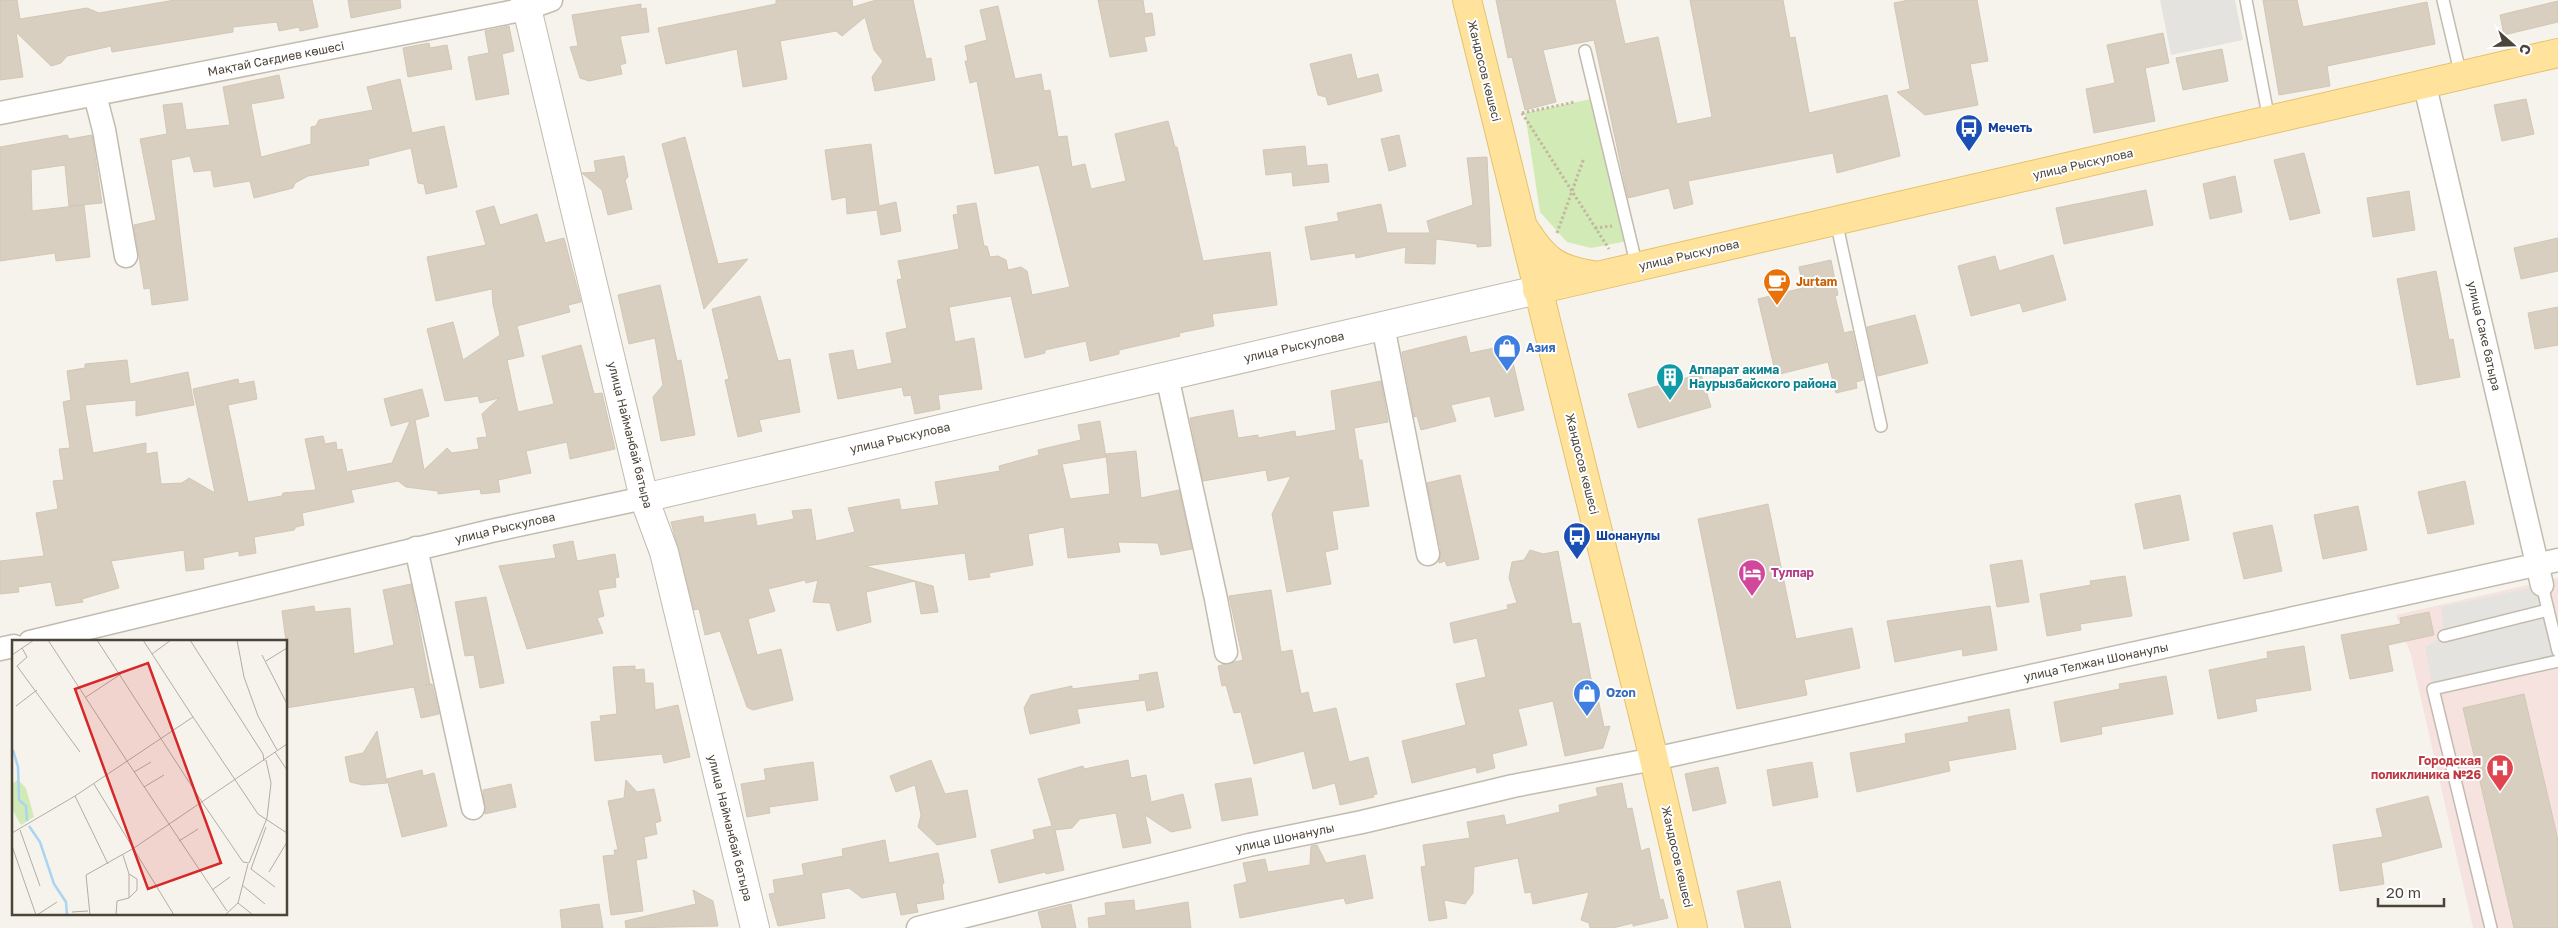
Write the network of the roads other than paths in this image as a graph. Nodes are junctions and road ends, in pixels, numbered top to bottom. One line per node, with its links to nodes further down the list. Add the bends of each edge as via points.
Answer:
1 (1467, 0): 13 (main road, Жандосов көшесі)
2 (2246, 0): 11 (lane)
3 (2443, 0): 7 (lane)
4 (534, 3): 9 (street, Мақтай Сағдиев көшесі); 22 (street, улица Найманбай батыра)
5 (1585, 50): 15 (lane)
6 (2558, 53): 7 (main road, улица Рыскулова)
7 (2462, 77): 8 (main road, улица Рыскулова)
8 (2425, 86): 11 (main road, улица Рыскулова); 25 (street, улица Саке батыра)
9 (95, 95): 10 (street, Мақтай Сағдиев көшесі); 14 (street)
10 (0, 113)
11 (2269, 122): 12 (main road, улица Рыскулова)
12 (1836, 221): 15 (main road, улица Рыскулова); 21 (lane)
13 (1521, 224): 16 (main road, via 1535,246 1550,260 1569,272); 17 (main road, Жандосов көшесі)
14 (126, 256)
15 (1636, 267): 16 (main road, улица Рыскулова)
16 (1599, 276): 17 (main road, улица Рыскулова); 19 (main road, via 1574,289 1560,309)
17 (1537, 290): 18 (street, улица Рыскулова); 19 (main road, Жандосов көшесі)
18 (1383, 326): 20 (street, улица Рыскулова); 24 (street)
19 (1554, 354): 32 (main road, Жандосов көшесі)
20 (1167, 376): 22 (street, улица Рыскулова); 30 (street)
21 (1881, 426)
22 (644, 498): 23 (street, улица Рыскулова); 34 (street, улица Найманбай батыра, via 664,552)
23 (416, 548): 28 (street, улица Рыскулова); 33 (street)
24 (1428, 554)
25 (2546, 570): 26 (lane); 32 (street, улица Телжан Шонанулы)
26 (2548, 610): 27 (lane); 29 (lane)
27 (2444, 636)
28 (38, 640)
29 (2558, 651)
30 (1226, 652)
31 (2558, 661): 37 (lane, via 2433,689)
32 (1654, 759): 35 (street, улица Шонанулы, via 1513,786 1249,845); 36 (main road, Жандосов көшесі)
33 (473, 808)
34 (755, 928)
35 (918, 928)
36 (1693, 928)
37 (2492, 928)

